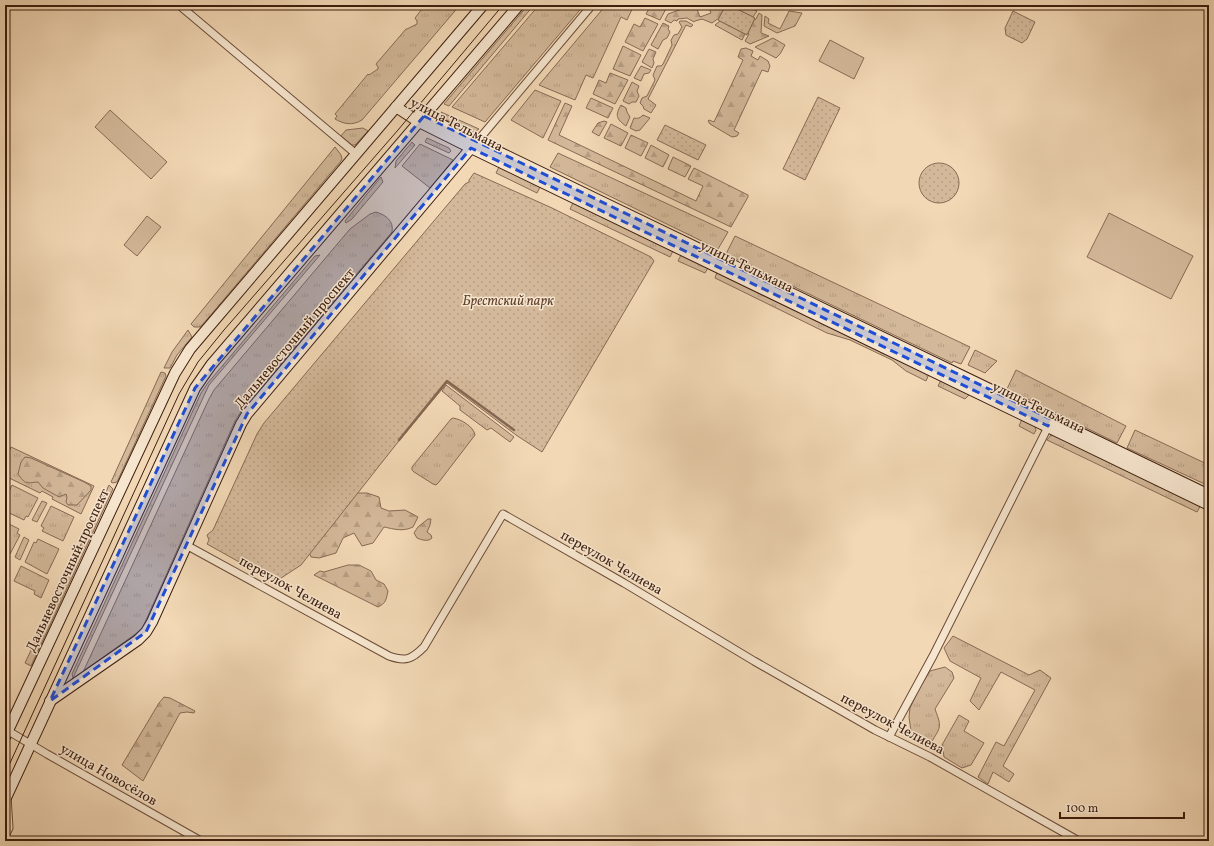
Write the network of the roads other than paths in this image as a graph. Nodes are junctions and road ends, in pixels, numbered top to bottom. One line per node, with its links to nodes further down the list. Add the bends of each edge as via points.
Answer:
1 (179, 5): 8 (street)
2 (483, 5): 5 (main road, Дальневосточный проспект)
3 (519, 5): 6 (main road)
4 (592, 5): 7 (street, Дальневосточный проспект)
5 (396, 107): 6 (main road, улица Тельмана); 8 (main road, Дальневосточный проспект)
6 (421, 119): 7 (main road, улица Тельмана); 13 (main road, via 211,365 195,388)
7 (474, 145): 9 (main road, улица Тельмана); 12 (main road, Дальневосточный проспект, via 247,414)
8 (356, 154): 14 (main road, Дальневосточный проспект, via 190,349 174,372)
9 (1050, 423): 10 (main road, улица Тельмана); 11 (main road, улица Тельмана); 15 (street, via 933,656)
10 (1209, 495)
11 (1209, 505)
12 (186, 545): 13 (main road, Дальневосточный проспект, via 146,632); 15 (street, переулок Челиева, via 400,660 409,659 424,646 503,514)
13 (50, 700): 16 (main road)
14 (6, 732): 16 (street, улица Новосёлов)
15 (889, 737): 20 (street, переулок Челиева, via 930,757)
16 (30, 745): 17 (main road); 19 (street, улица Новосёлов)
17 (6, 798): 18 (street, via 9,828)
18 (5, 836)
19 (201, 841)
20 (1079, 841)

